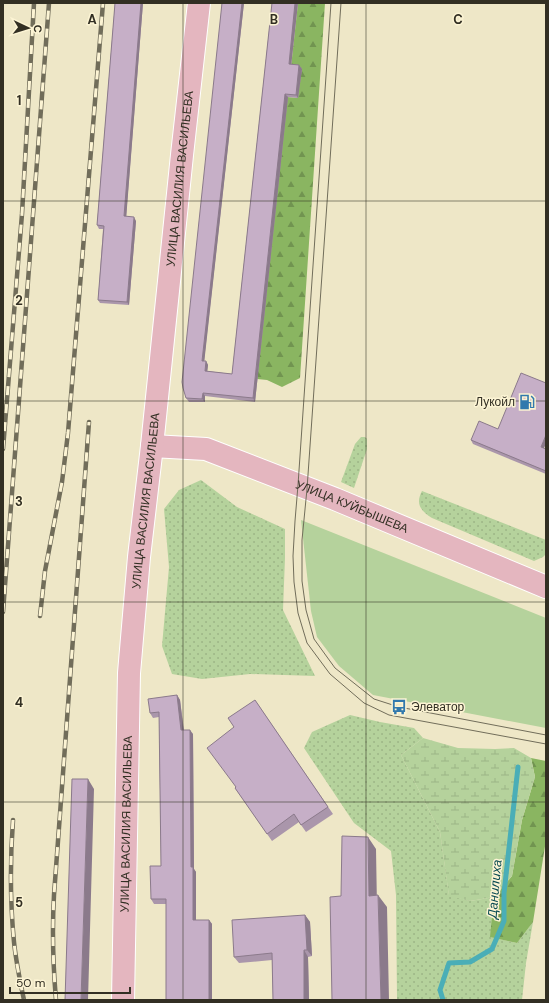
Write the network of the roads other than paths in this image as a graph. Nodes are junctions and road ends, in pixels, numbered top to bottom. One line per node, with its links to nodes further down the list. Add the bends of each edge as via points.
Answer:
1 (200, 3): 2 (main road, УЛИЦА ВАСИЛИЯ ВАСИЛЬЕВА)
2 (152, 446): 3 (main road, УЛИЦА КУЙБЫШЕВА, via 206,449 335,499); 4 (main road, УЛИЦА ВАСИЛИЯ ВАСИЛЬЕВА, via 129,673)
3 (546, 588)
4 (123, 1000)

